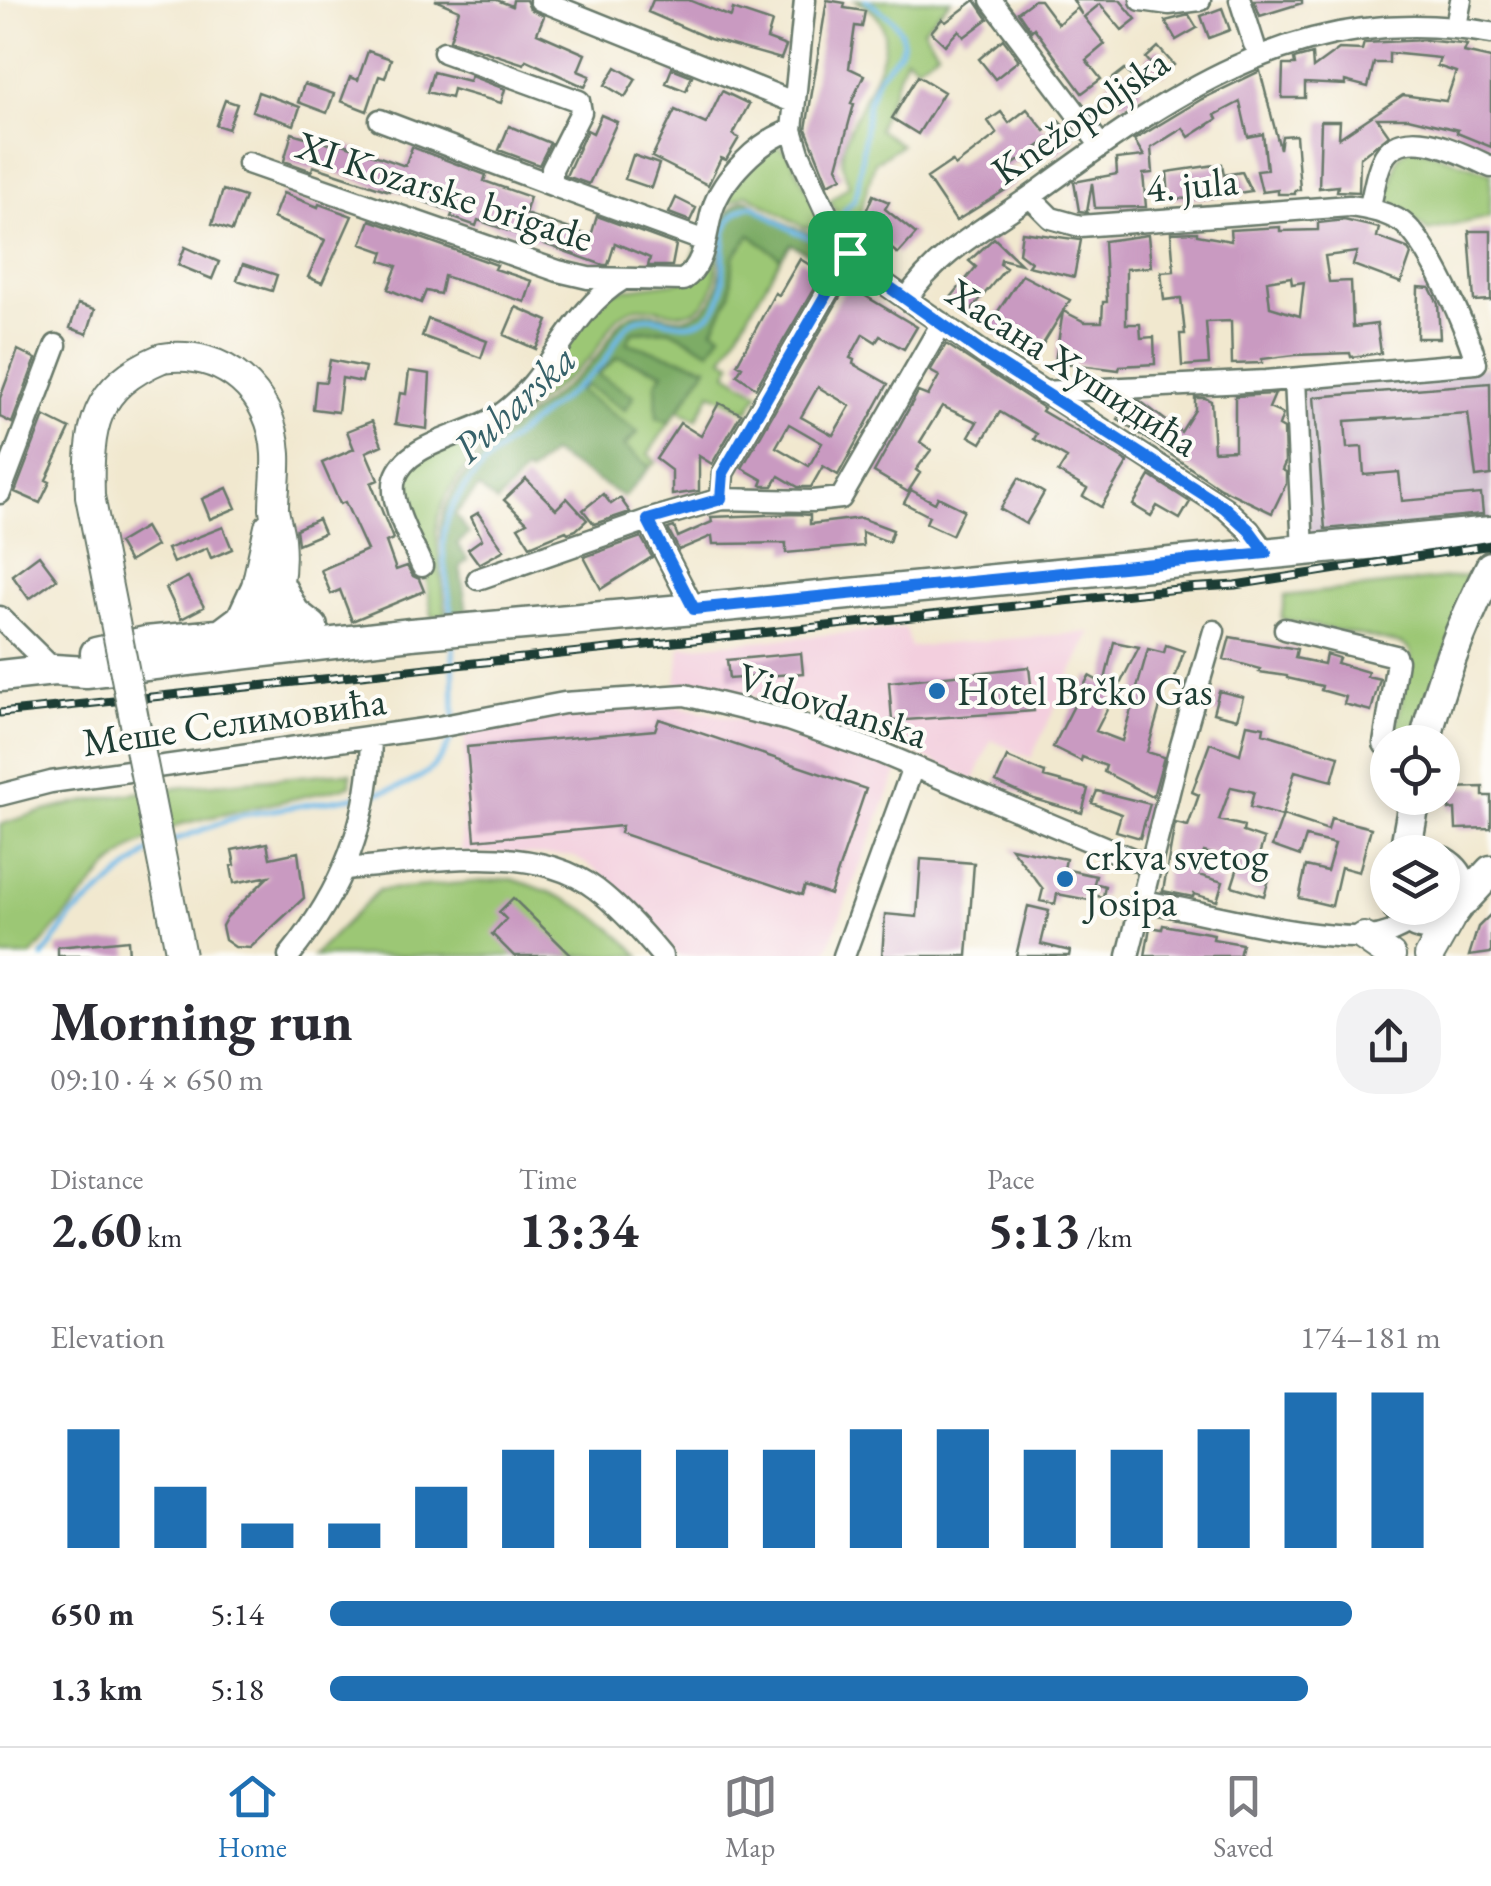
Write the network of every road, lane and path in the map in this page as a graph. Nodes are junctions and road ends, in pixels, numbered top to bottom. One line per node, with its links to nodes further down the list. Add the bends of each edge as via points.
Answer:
1 (540, 0): 11 (street)
2 (805, 0): 11 (street)
3 (991, 0): 14 (street)
4 (1141, 0): 5 (street)
5 (1200, 0)
6 (1240, 0): 9 (street)
7 (1459, 10): 8 (street, Knežopoljska); 9 (street, Knežopoljska, via 1342,19)
8 (1491, 33)
9 (1254, 44): 14 (street, Knežopoljska)
10 (444, 52): 17 (street, via 579,101 581,112 552,169)
11 (793, 102): 13 (street)
12 (380, 120): 17 (street)
13 (792, 130): 20 (street); 21 (street, XI Kozarske brigade, via 758,151 722,189)
14 (1100, 146): 18 (street, Knežopoljska)
15 (248, 163): 22 (street, XI Kozarske brigade, via 558,271)
16 (1491, 167): 19 (street, via 1422,141 1397,144 1382,159)
17 (557, 187): 21 (street)
18 (1030, 197): 19 (street, 4. jula, via 1052,218 1080,226); 23 (street, Knežopoljska, via 994,220)
19 (1369, 208): 26 (street, via 1402,223 1426,250 1476,363)
20 (841, 239): 23 (street, Хасана Хушидића, via 875,277); 29 (street, via 723,473)
21 (705, 241): 22 (street, XI Kozarske brigade, via 694,273 683,280)
22 (622, 280): 34 (street, XI Kozarske brigade, via 590,306 506,412 404,461 393,495)
23 (907, 298): 24 (street, Хасана Хушидића)
24 (942, 323): 27 (street, Хасана Хушидића); 29 (street, via 842,498)
25 (56, 345): 28 (street)
26 (1294, 379): 27 (street); 32 (street)
27 (1042, 392): 33 (street, Хасана Хушидића, via 1225,508 1249,530)
28 (0, 493)
29 (721, 499): 30 (street)
30 (648, 520): 36 (street); 38 (street)
31 (1491, 532): 32 (main road)
32 (1303, 551): 33 (main road)
33 (1251, 555): 38 (main road)
34 (422, 566)
35 (1491, 567): 50 (main road, via 1465,618)
36 (478, 578)
37 (267, 588): 40 (main road); 44 (main road); 45 (street); 64 (street, bridge, via 276,452 262,400 240,376 196,357 162,358 130,374 114,387 92,428 90,496)
38 (694, 609): 43 (main road)
39 (0, 616): 46 (street)
40 (312, 627): 43 (main road); 45 (main road)
41 (1285, 628): 49 (street, via 1395,656)
42 (1214, 631): 55 (street)
43 (420, 633): 45 (main road)
44 (222, 634): 45 (main road); 46 (main road, via 87,654)
45 (264, 640): 46 (main road, via 86,672)
46 (54, 670): 47 (main road)
47 (0, 676)
48 (479, 719): 51 (street, Меше Селимовића); 52 (street, Vidovdanska, via 564,703 685,695 788,720)
49 (1387, 725)
50 (1429, 725)
51 (370, 737): 53 (street, Меше Селимовића, via 51,782); 57 (street, via 362,819)
52 (914, 767): 55 (street, Vidovdanska); 67 (street)
53 (0, 796)
54 (1460, 863): 56 (main road)
55 (1148, 866): 58 (street)
56 (1491, 868): 59 (main road)
57 (345, 869): 65 (street); 66 (street, via 523,859 594,887)
58 (1140, 900): 63 (street); 68 (street)
59 (1460, 906)
60 (1400, 925): 63 (street)
61 (1408, 925): 70 (street)
62 (1448, 925): 71 (street)
63 (1354, 936): 69 (street)
64 (181, 956)
65 (289, 956)
66 (662, 956)
67 (844, 956)
68 (1128, 956)
69 (1391, 956)
70 (1419, 956)
71 (1429, 956)

